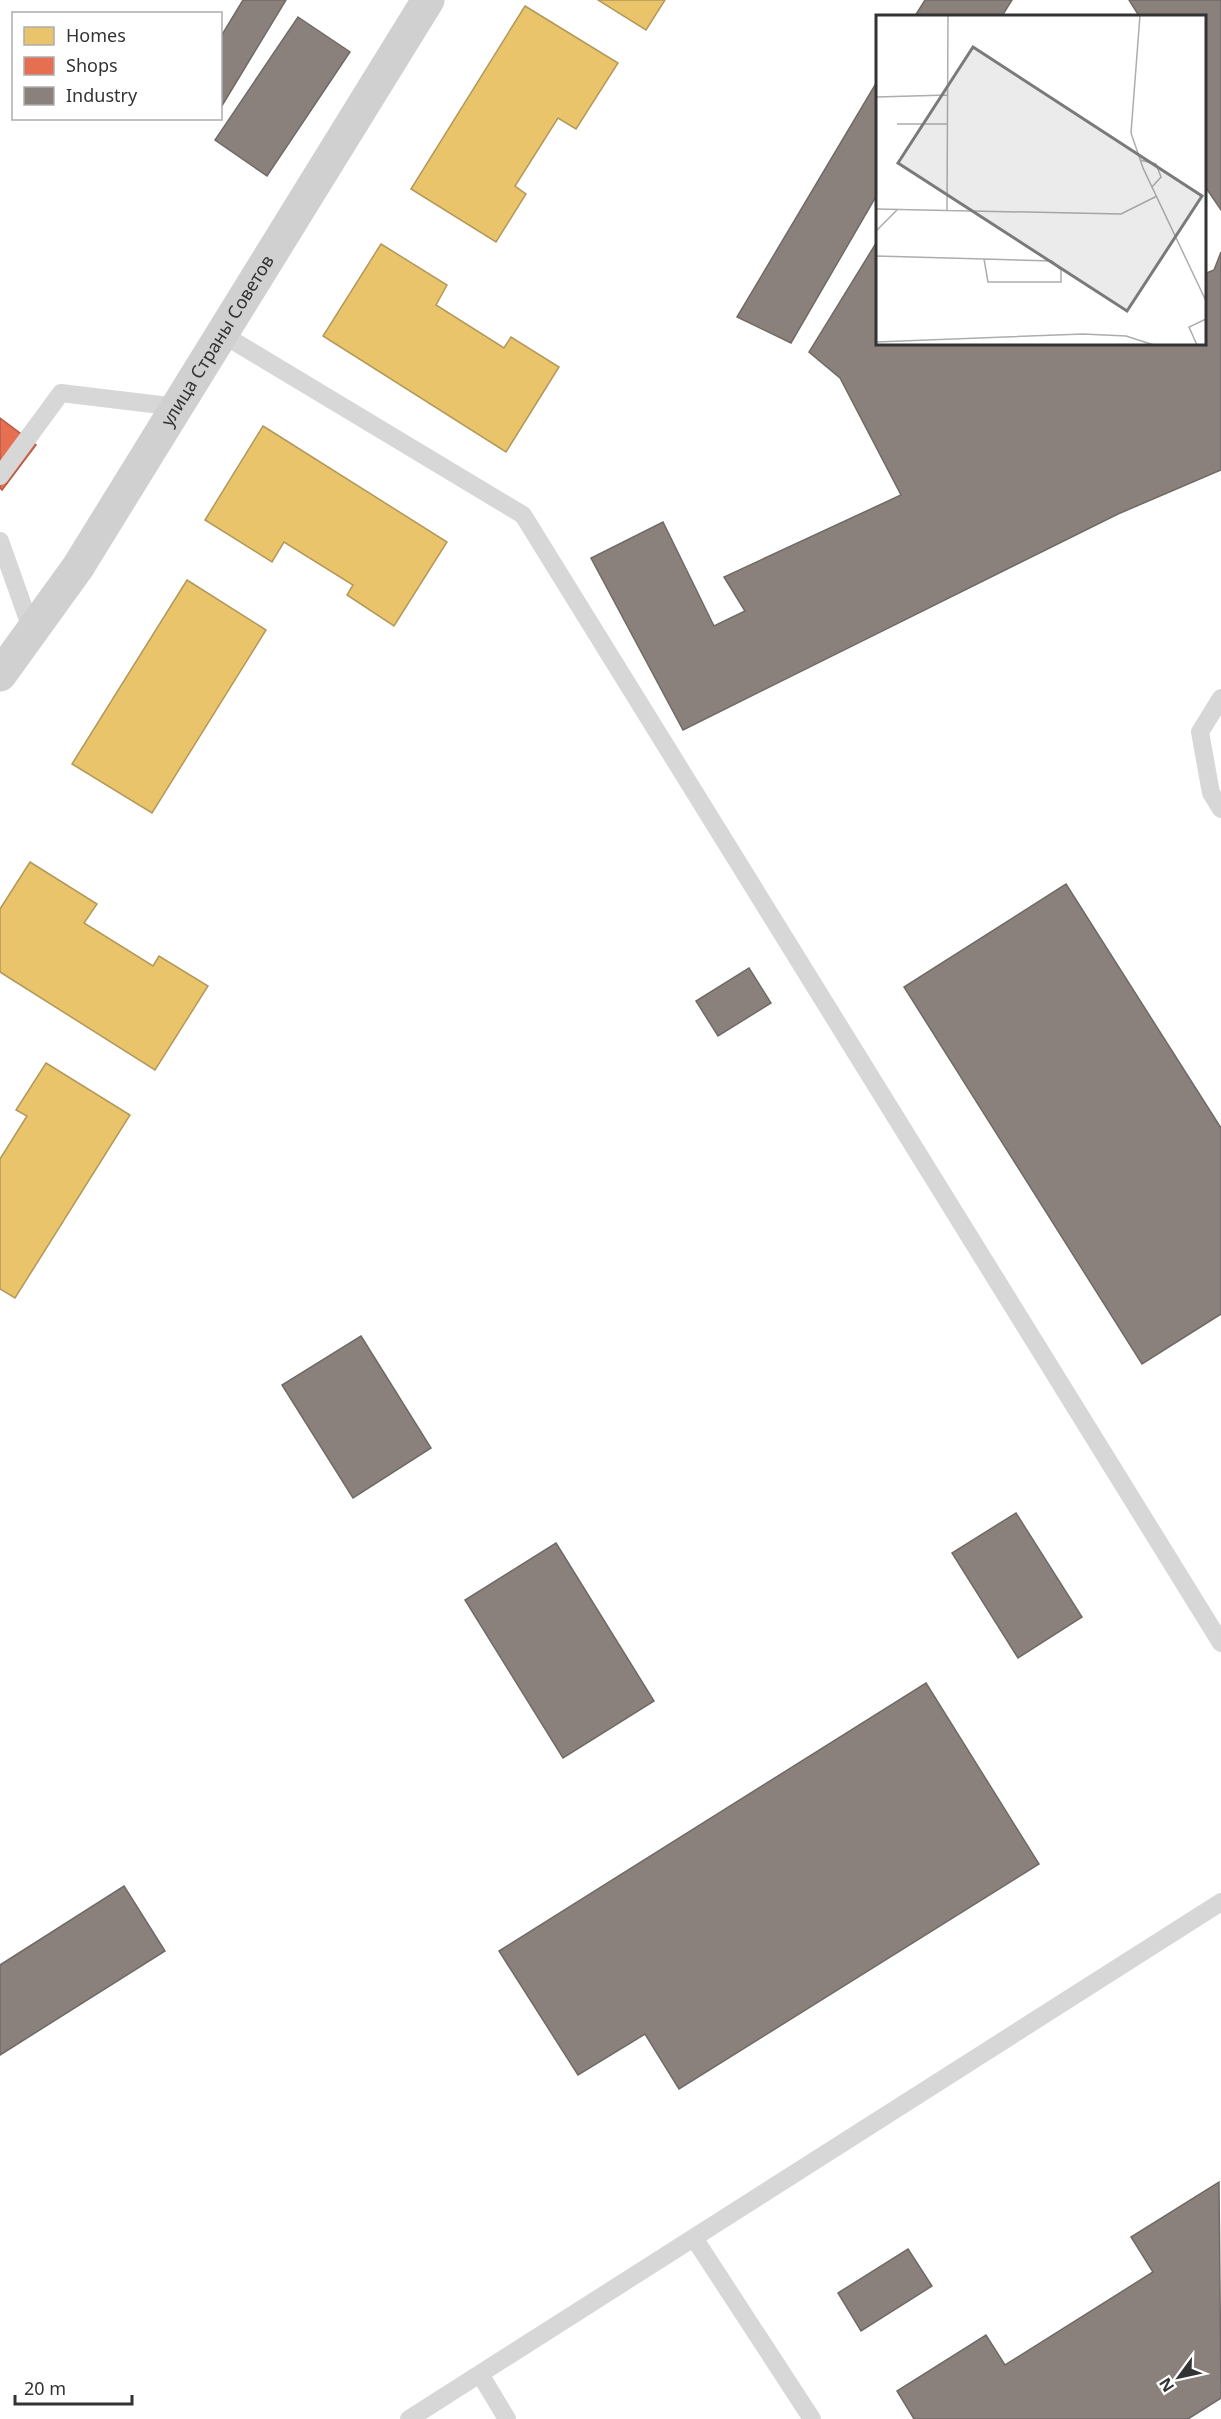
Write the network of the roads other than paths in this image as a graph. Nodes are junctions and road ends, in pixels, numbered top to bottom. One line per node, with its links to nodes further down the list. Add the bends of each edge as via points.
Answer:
1 (428, 0): 2 (main road, улица Страны Советов)
2 (222, 334): 3 (main road, улица Страны Советов); 10 (lane, via 523,514)
3 (177, 407): 4 (lane, via 61,393); 6 (main road, улица Страны Советов, via 78,567)
4 (0, 476)
5 (0, 541): 6 (lane)
6 (32, 631): 7 (main road, улица Страны Советов)
7 (0, 675)
8 (1221, 698): 9 (lane, via 1200,732 1211,793)
9 (1221, 809)
10 (1221, 1642)
11 (1221, 1902): 12 (lane)
12 (694, 2238): 13 (lane); 16 (lane)
13 (480, 2374): 14 (lane); 15 (lane)
14 (410, 2419)
15 (507, 2419)
16 (812, 2419)

